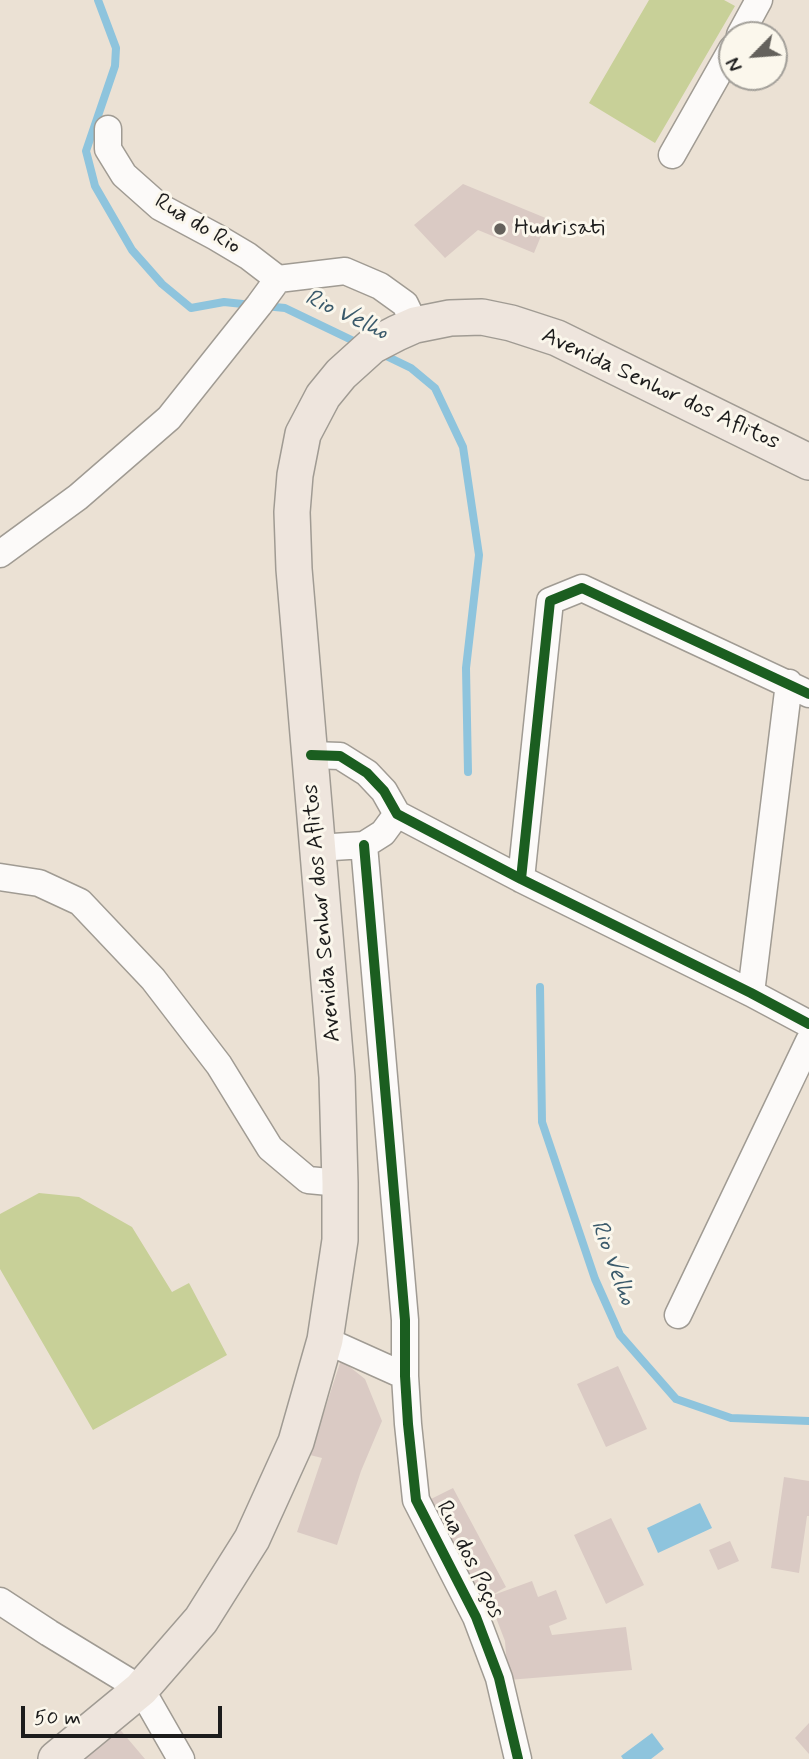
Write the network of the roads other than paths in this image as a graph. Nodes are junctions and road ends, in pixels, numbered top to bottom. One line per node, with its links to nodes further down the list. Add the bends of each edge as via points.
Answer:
1 (760, 0): 2 (street)
2 (748, 21)
3 (718, 74): 5 (street)
4 (108, 129): 6 (street, Rua do Rio, via 108,149 124,175 160,207 248,256)
5 (672, 155)
6 (278, 279): 7 (street, via 345,271 380,286 405,304); 9 (street, via 169,418 78,497)
7 (415, 325): 8 (main road, Avenida Senhor dos Aflitos, via 482,317 557,338); 11 (main road, Avenida Senhor dos Aflitos, via 372,346 341,374 303,434 292,512)
8 (809, 462)
9 (0, 554)
10 (799, 688): 16 (street, via 582,588 550,601); 17 (street)
11 (311, 755): 12 (street, via 340,756 368,773); 14 (main road, Avenida Senhor dos Aflitos)
12 (397, 814): 13 (street, via 383,833); 16 (street)
13 (364, 845): 14 (street); 23 (street, Rua dos Poços, via 405,1320)
14 (318, 846): 20 (main road, Avenida Senhor dos Aflitos, via 337,1077)
15 (0, 877): 20 (street, via 39,883 80,902 153,979 219,1065 270,1148 308,1180)
16 (521, 879): 17 (street)
17 (751, 993): 18 (street)
18 (809, 1024)
19 (809, 1041): 21 (street)
20 (340, 1183): 22 (main road, Avenida Senhor dos Aflitos, via 340,1240)
21 (678, 1315)
22 (325, 1340): 23 (street); 25 (main road, Avenida Senhor dos Aflitos, via 296,1442 252,1539 201,1620)
23 (405, 1376): 28 (street, Rua dos Poços, via 416,1500 476,1617 499,1678)
24 (0, 1601): 25 (street)
25 (141, 1689): 26 (main road, Avenida Senhor dos Aflitos); 27 (street)
26 (56, 1759)
27 (181, 1759)
28 (518, 1759)

